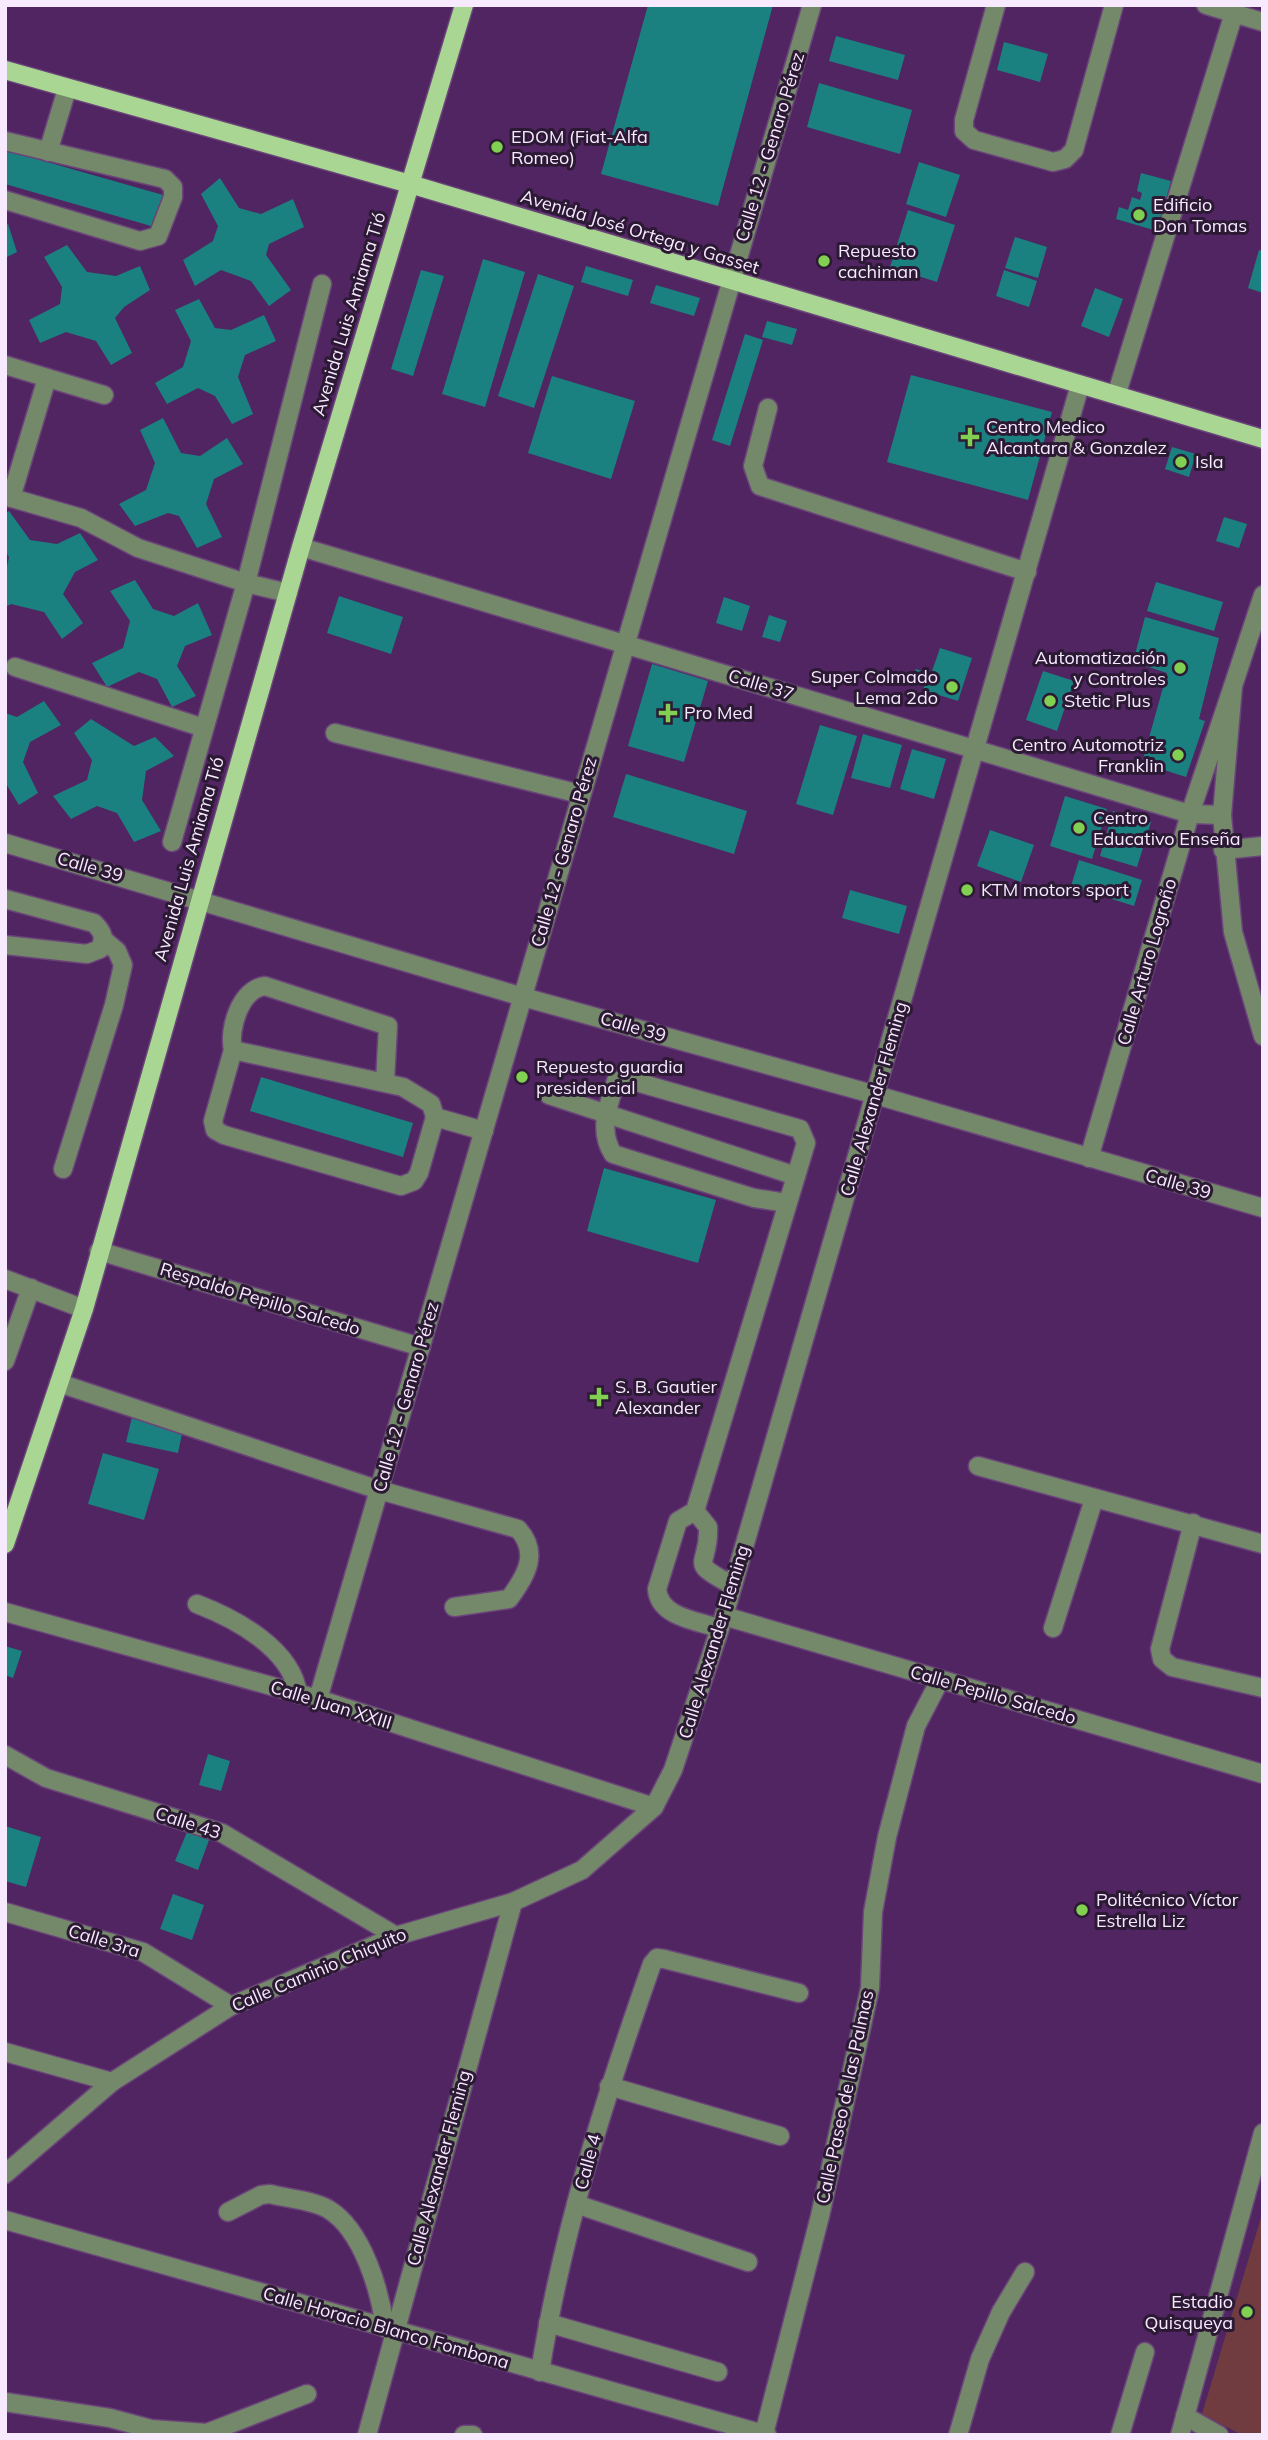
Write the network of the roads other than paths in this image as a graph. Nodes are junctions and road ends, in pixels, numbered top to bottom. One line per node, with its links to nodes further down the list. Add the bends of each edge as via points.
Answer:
1 (464, 5): 12 (main road, Avenida Luis Amiama Tió)
2 (812, 5): 14 (street, Calle 12 - Genaro Pérez)
3 (996, 5): 4 (street, via 964,131 974,140 1053,162 1074,150)
4 (1114, 5)
5 (1206, 5): 6 (street)
6 (1234, 13): 7 (street); 19 (street)
7 (1263, 22)
8 (5, 71): 9 (main road, Avenida José Ortega y Gasset)
9 (67, 89): 11 (street); 12 (main road, Avenida José Ortega y Gasset)
10 (5, 141): 11 (street)
11 (48, 152): 13 (street, via 165,179 173,187 173,197 158,236 140,241)
12 (410, 184): 14 (main road, Avenida José Ortega y Gasset); 24 (main road, Avenida Luis Amiama Tió)
13 (5, 200)
14 (730, 282): 18 (main road, Avenida José Ortega y Gasset); 29 (street, Calle 12 - Genaro Pérez)
15 (322, 284): 26 (street)
16 (5, 365): 17 (street)
17 (47, 378): 20 (street); 23 (street)
18 (1080, 385): 19 (main road, Avenida José Ortega y Gasset); 25 (street, Calle Alexander Fleming)
19 (1117, 393): 22 (main road, Avenida José Ortega y Gasset)
20 (104, 395)
21 (768, 408): 25 (street, via 753,466 760,486)
22 (1263, 439)
23 (8, 497): 26 (street, via 81,517 138,548)
24 (301, 547): 27 (main road, Avenida Luis Amiama Tió); 29 (street, Calle 37)
25 (1027, 572): 34 (street, Calle Alexander Fleming)
26 (247, 583): 27 (street); 32 (street)
27 (289, 593): 42 (main road, Avenida Luis Amiama Tió)
28 (1263, 595): 31 (street)
29 (626, 645): 34 (street, Calle 37); 35 (street, Calle 12 - Genaro Pérez)
30 (15, 667): 32 (street)
31 (1233, 686): 36 (street, Calle Arturo Logroño); 37 (street)
32 (204, 728): 38 (street)
33 (335, 733): 35 (street)
34 (975, 750): 36 (street, Calle 37); 51 (street, Calle Alexander Fleming)
35 (580, 794): 46 (street, Calle 12 - Genaro Pérez)
36 (1191, 814): 37 (street, Calle 37); 55 (street, Calle Arturo Logroño)
37 (1222, 814): 41 (street)
38 (172, 842)
39 (5, 843): 42 (street, Calle 39)
40 (1263, 846): 41 (street)
41 (1223, 850): 47 (street, via 1233,932)
42 (199, 898): 46 (street, Calle 39); 60 (main road, Avenida Luis Amiama Tió)
43 (5, 899): 44 (street, via 94,923)
44 (104, 940): 45 (street, via 100,949 88,954); 56 (street, via 117,951 123,965)
45 (5, 945)
46 (523, 997): 51 (street, Calle 39); 54 (street, Calle 12 - Genaro Pérez)
47 (1263, 1036)
48 (233, 1050): 49 (street); 49 (street, via 231,1032 245,999 265,986 388,1026); 53 (street, via 213,1121 224,1135 401,1186 414,1181 419,1173)
49 (385, 1082): 53 (street, via 421,1096 431,1104)
50 (549, 1095): 52 (street)
51 (876, 1095): 55 (street, Calle 39); 74 (street, Calle Alexander Fleming)
52 (606, 1114): 57 (street); 57 (street, via 616,1081 626,1079 800,1129 806,1143); 58 (street, via 605,1137 613,1154 754,1198)
53 (435, 1117): 54 (street)
54 (484, 1131): 64 (street, Calle 12 - Genaro Pérez)
55 (1089, 1158): 59 (street, Calle 39)
56 (62, 1169)
57 (796, 1176): 58 (street)
58 (787, 1203): 70 (street)
59 (1263, 1208)
60 (99, 1251): 63 (main road, Avenida Luis Amiama Tió); 64 (street, Respaldo Pepillo Salcedo)
61 (5, 1279): 62 (street)
62 (31, 1288): 63 (street); 65 (street)
63 (84, 1309): 66 (main road, Avenida Luis Amiama Tió)
64 (421, 1347): 68 (street, Calle 12 - Genaro Pérez)
65 (5, 1361)
66 (59, 1384): 68 (street); 72 (main road, Avenida Luis Amiama Tió)
67 (978, 1466): 69 (street)
68 (379, 1490): 76 (street, via 518,1529 528,1540 531,1553 526,1577 509,1599); 83 (street, Calle 12 - Genaro Pérez)
69 (1094, 1499): 71 (street); 79 (street)
70 (695, 1511): 74 (street, via 708,1527 701,1564 704,1570); 78 (street, Calle Pepillo Salcedo, via 678,1521 658,1600 666,1610)
71 (1193, 1522): 73 (street); 81 (street, via 1160,1649 1162,1659 1171,1667)
72 (6, 1537)
73 (1263, 1544)
74 (733, 1585): 78 (street, Calle Alexander Fleming)
75 (197, 1604): 82 (street, via 226,1615 268,1646 290,1666)
76 (454, 1608)
77 (5, 1612): 82 (street, Calle Juan XXIII)
78 (721, 1622): 80 (street, Calle Pepillo Salcedo); 86 (street, Calle Alexander Fleming, via 673,1770)
79 (1053, 1628)
80 (940, 1680): 85 (street, Calle Pepillo Salcedo); 111 (street, Calle Paseo de las Palmas, via 916,1726 887,1838 873,1912 870,1988 826,2190)
81 (1263, 1688)
82 (298, 1694): 83 (street, Calle Juan XXIII)
83 (318, 1699): 86 (street, Calle Juan XXIII)
84 (5, 1755): 89 (street, Calle 43, via 46,1778 222,1833)
85 (1263, 1774)
86 (654, 1807): 87 (street, Calle Caminio Chiquito, via 582,1870)
87 (513, 1902): 89 (street, Calle Caminio Chiquito); 104 (street, Calle Alexander Fleming)
88 (5, 1912): 91 (street, Calle 3ra, via 143,1952)
89 (396, 1936): 91 (street, Calle Caminio Chiquito)
90 (799, 1993): 94 (street, Calle 4, via 657,1958)
91 (231, 2006): 93 (street, Calle Caminio Chiquito)
92 (5, 2052): 93 (street)
93 (112, 2082): 97 (street, Calle Caminio Chiquito)
94 (608, 2086): 96 (street); 98 (street, Calle 4)
95 (1263, 2133): 110 (street)
96 (780, 2136)
97 (5, 2174)
98 (576, 2204): 101 (street); 103 (street, Calle 4)
99 (228, 2212): 104 (street, via 270,2194 331,2211 371,2266)
100 (5, 2220): 104 (street, Calle Horacio Blanco Fombona)
101 (748, 2262)
102 (1025, 2273): 112 (street, via 980,2359)
103 (548, 2323): 106 (street, Calle 4); 107 (street)
104 (390, 2330): 106 (street, Calle Horacio Blanco Fombona); 113 (street, Calle Alexander Fleming)
105 (1145, 2352): 116 (street)
106 (540, 2372): 111 (street, Calle Horacio Blanco Fombona)
107 (718, 2372)
108 (307, 2394): 109 (street, via 207,2433 151,2428)
109 (5, 2402)
110 (1185, 2416): 117 (street); 118 (street)
111 (753, 2434)
112 (960, 2434)
113 (367, 2435)
114 (464, 2435): 115 (street)
115 (473, 2435)
116 (1119, 2435)
117 (1180, 2435)
118 (1219, 2435)

